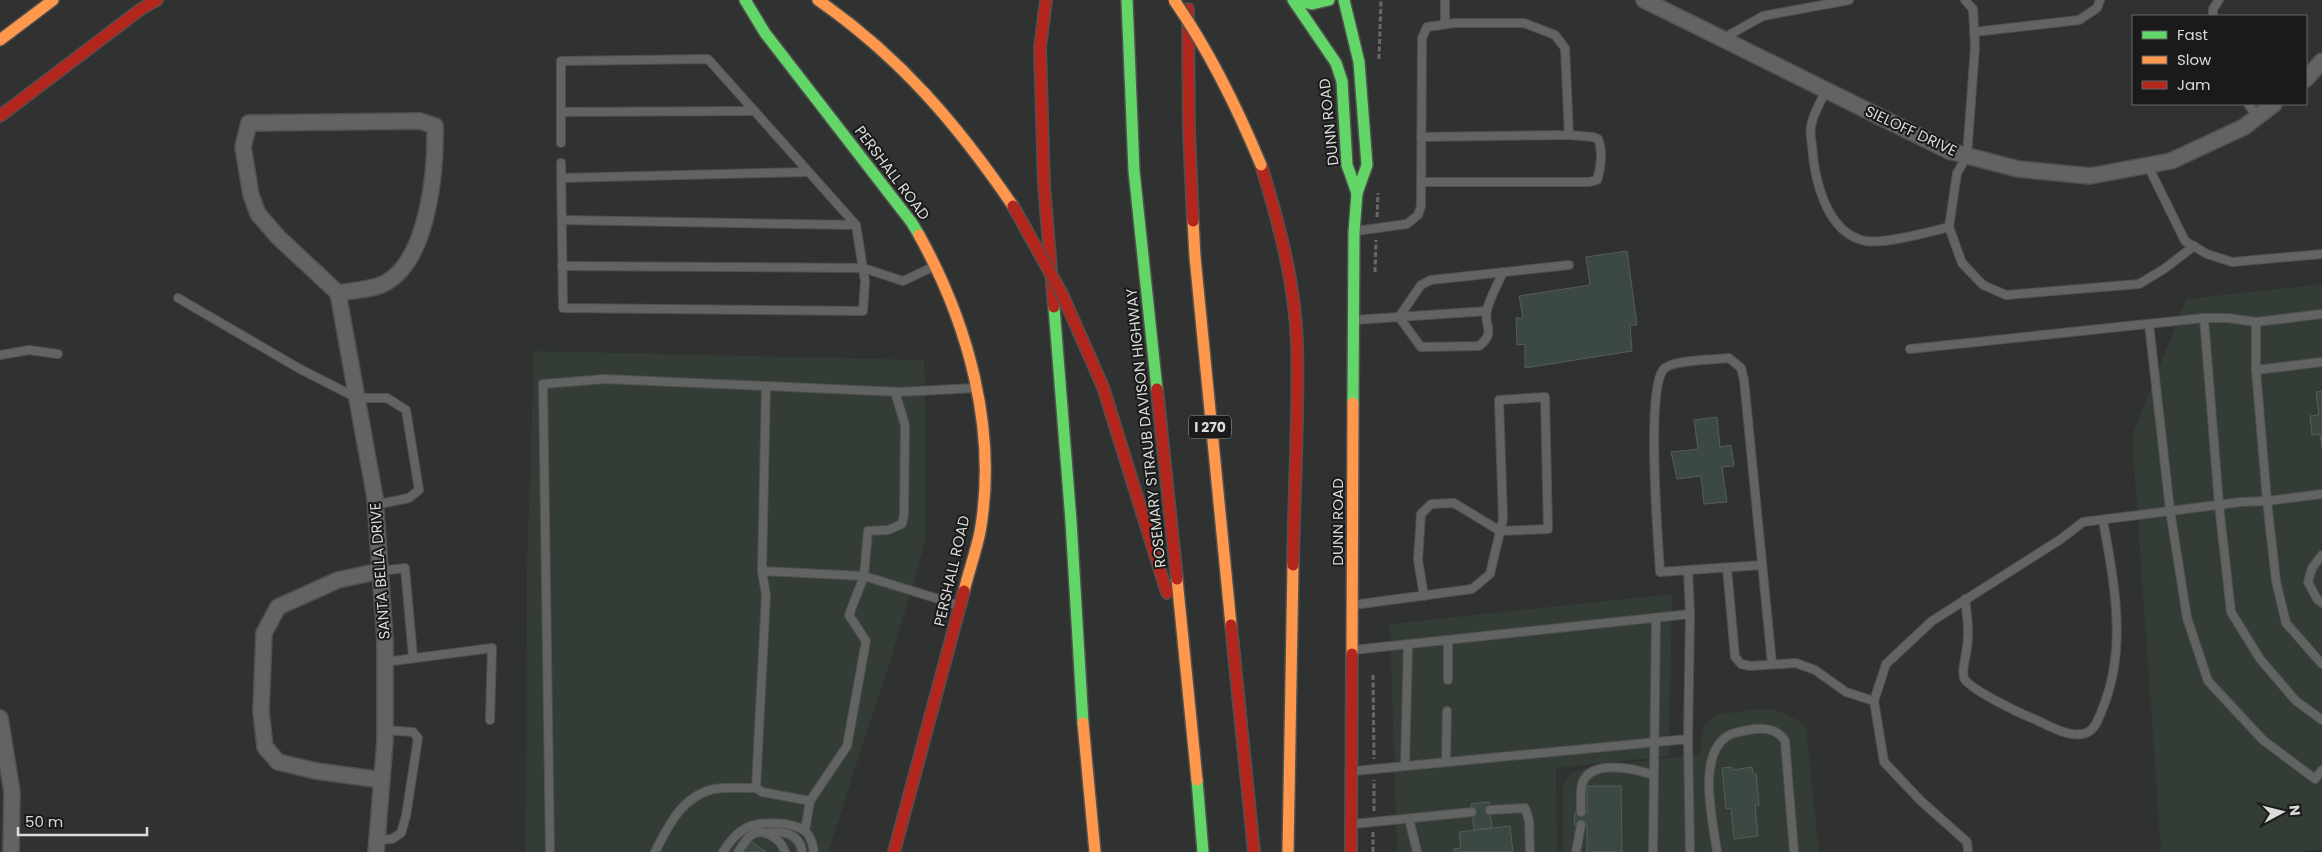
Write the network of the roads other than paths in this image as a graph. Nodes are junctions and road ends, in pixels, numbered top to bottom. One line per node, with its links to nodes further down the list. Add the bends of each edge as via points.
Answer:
1 (52, 0): 22 (main road)
2 (157, 0): 30 (main road)
3 (745, 0): 50 (main road, PERSHALL ROAD, via 765,33 898,202)
4 (818, 0): 94 (main road, bridge, via 877,43 922,86 977,152 1044,258 1072,313 1103,387)
5 (1046, 0): 135 (main road, via 1040,48 1044,185)
6 (1127, 0): 94 (main road, ROSEMARY STRAUB DAVISON HIGHWAY, via 1136,190)
7 (1174, 0): 138 (main road, bridge, via 1227,84 1261,165 1278,221 1291,288 1297,343)
8 (1188, 0): 137 (main road, I 270, via 1189,131 1196,266)
9 (1294, 0): 10 (main road, via 1304,4); 41 (main road, DUNN ROAD, via 1336,62 1342,81 1347,165)
10 (1329, 0)
11 (1344, 0): 41 (main road, DUNN ROAD, via 1359,62 1366,156)
12 (1445, 0): 19 (lane)
13 (1644, 0): 21 (street, SIELOFF DRIVE)
14 (1849, 0): 21 (lane, via 1762,16)
15 (1965, 0): 20 (lane, via 1973,10)
16 (2100, 0): 20 (lane, via 2097,8 2079,20)
17 (2219, 0): 18 (lane)
18 (2213, 15)
19 (1445, 24): 32 (lane, via 1524,23 1555,35 1565,48); 33 (lane, via 1427,28 1422,38)
20 (1974, 32): 35 (lane)
21 (1722, 39): 25 (street, SIELOFF DRIVE)
22 (0, 40)
23 (2322, 61): 24 (street)
24 (2307, 78)
25 (1826, 90): 35 (street, SIELOFF DRIVE, via 1949,151); 44 (lane, via 1811,126 1812,153 1826,206 1842,229 1866,241 1900,238)
26 (2249, 105): 31 (lane)
27 (2273, 105): 31 (street, SIELOFF DRIVE)
28 (754, 111): 29 (lane); 29 (lane, via 708,59 562,61); 38 (lane)
29 (562, 112): 34 (lane)
30 (0, 116)
31 (2257, 117): 37 (street, SIELOFF DRIVE, via 2244,127 2171,162)
32 (1568, 135): 33 (lane); 40 (lane, via 1598,139 1599,174 1596,180)
33 (1421, 137): 40 (lane)
34 (561, 143)
35 (1967, 156): 37 (street, SIELOFF DRIVE, via 2018,169 2090,176); 44 (lane, via 1958,173)
36 (561, 163): 39 (lane)
37 (2148, 166): 46 (lane, via 2185,241)
38 (808, 172): 39 (lane); 43 (lane)
39 (562, 178): 42 (lane)
40 (1421, 182): 45 (lane, via 1418,215 1407,224)
41 (1358, 192): 45 (main road, DUNN ROAD)
42 (562, 220): 43 (lane); 49 (lane)
43 (856, 226): 51 (lane)
44 (1949, 227): 46 (lane, via 1962,263 1983,285 2006,295 2139,284)
45 (1354, 232): 59 (main road, DUNN ROAD)
46 (2194, 246): 47 (lane, via 2232,262)
47 (2322, 254)
48 (1570, 265): 52 (lane)
49 (562, 266): 51 (lane); 51 (lane, via 563,308 863,311)
50 (936, 266): 51 (lane, via 902,281); 68 (main road, PERSHALL ROAD, via 963,331)
51 (863, 268)
52 (1503, 272): 55 (lane); 57 (lane, via 1431,280 1421,285)
53 (338, 293): 53 (street, via 387,282 405,264 420,239 436,162 435,126 420,121 249,123 243,147 251,195 258,214); 70 (street, SANTA BELLA DRIVE)
54 (178, 298): 70 (lane)
55 (1487, 311): 57 (lane); 57 (lane, via 1489,333 1479,346 1420,347)
56 (2322, 314): 60 (lane)
57 (1399, 317): 59 (lane)
58 (2204, 318): 60 (lane); 61 (lane); 73 (lane)
59 (1354, 320): 89 (main road, DUNN ROAD)
60 (2256, 322): 66 (lane)
61 (2149, 324): 62 (lane); 75 (lane)
62 (1910, 349)
63 (58, 354): 64 (lane, via 29,350)
64 (0, 356)
65 (2322, 362): 66 (lane)
66 (2256, 370): 72 (lane)
67 (766, 386): 69 (lane); 81 (lane); 127 (lane, via 604,379 543,384)
68 (977, 388): 69 (lane); 88 (main road, PERSHALL ROAD, via 984,477 980,532)
69 (895, 392): 84 (lane, via 905,425 904,515 902,524 888,530 868,530)
70 (357, 398): 74 (street, SANTA BELLA DRIVE); 74 (lane, via 387,398 406,410 419,490 409,498)
71 (2322, 494): 72 (lane)
72 (2267, 501): 73 (lane); 99 (lane, via 2276,581 2286,623)
73 (2219, 504): 75 (lane); 105 (lane, via 2232,612 2260,659 2296,701)
74 (375, 505): 82 (street, SANTA BELLA DRIVE)
75 (2170, 510): 76 (lane); 111 (lane, via 2187,618 2208,681 2263,740 2315,779)
76 (2104, 520): 86 (lane, via 2083,522); 86 (lane, via 2117,601 2117,650 2110,692 2091,731 2069,733 2016,711 1972,687 1964,678 1963,669 1970,636)
77 (1500, 531): 77 (lane, via 1503,519 1499,400 1545,397 1548,529); 85 (lane, via 1490,574 1472,590); 85 (lane, via 1454,503 1431,504 1421,514 1418,560)
78 (2322, 555): 87 (lane, via 2312,568 2308,582)
79 (1762, 565): 80 (lane); 83 (lane, via 1744,380 1741,368 1729,358 1671,364 1663,370 1658,383 1654,463 1660,572); 98 (lane)
80 (1727, 568): 83 (lane); 98 (lane, via 1735,657 1741,664)
81 (762, 570): 84 (lane); 115 (lane, via 766,594)
82 (380, 571): 96 (lane, via 405,568); 97 (street, SANTA BELLA DRIVE); 114 (street, via 338,580 278,607 264,633 261,712 265,747 278,762 316,772)
83 (1688, 572): 90 (lane)
84 (864, 576): 88 (lane); 116 (lane, via 849,615 866,641 847,746)
85 (1424, 596): 89 (lane)
86 (1965, 600): 101 (lane, via 1932,621 1886,664)
87 (2322, 603)
88 (960, 605): 134 (main road, PERSHALL ROAD)
89 (1353, 605): 95 (main road, DUNN ROAD)
90 (1690, 614): 91 (lane); 107 (lane)
91 (1656, 618): 92 (lane); 108 (lane)
92 (1448, 640): 93 (lane); 100 (lane)
93 (1408, 644): 95 (lane); 110 (lane)
94 (1184, 646): 136 (main road, ROSEMARY STRAUB DAVISON HIGHWAY)
95 (1354, 650): 112 (main road, DUNN ROAD)
96 (413, 657): 97 (lane); 104 (lane, via 492,648)
97 (385, 662): 106 (street, SANTA BELLA DRIVE)
98 (1772, 664): 101 (lane, via 1796,663 1815,670 1846,692)
99 (2322, 664)
100 (1448, 680)
101 (1874, 701): 147 (lane, via 1884,762 1967,842)
102 (1447, 711): 109 (lane)
103 (0, 718): 126 (street, via 12,792)
104 (490, 720)
105 (2322, 720)
106 (385, 730): 114 (street, SANTA BELLA DRIVE); 125 (lane, via 413,732 418,738 401,833)
107 (1688, 739): 108 (lane); 144 (lane)
108 (1654, 742): 109 (lane); 113 (lane)
109 (1446, 762): 110 (lane)
110 (1404, 766): 112 (lane)
111 (2322, 770)
112 (1352, 771): 121 (main road, DUNN ROAD)
113 (1654, 775): 119 (lane, via 1632,768 1599,769 1589,774 1582,784); 143 (lane)
114 (382, 780): 125 (street, SANTA BELLA DRIVE)
115 (756, 788): 116 (lane); 128 (lane, via 714,789 684,805 668,824)
116 (810, 801): 123 (lane)
117 (1490, 810): 141 (lane, via 1522,807 1527,812)
118 (1472, 812): 120 (lane)
119 (1581, 812)
120 (1409, 819): 121 (lane); 140 (lane)
121 (1352, 824): 139 (main road, DUNN ROAD)
122 (1582, 825): 142 (lane)
123 (805, 831): 129 (lane, via 782,824 762,824 744,829); 133 (lane)
124 (767, 833): 130 (lane, via 755,833); 131 (lane, via 779,841); 132 (lane, via 781,831 793,836 802,846)
125 (377, 846)
126 (11, 852)
127 (550, 852)
128 (655, 852)
129 (723, 852)
130 (738, 852)
131 (785, 852)
132 (802, 852)
133 (814, 852)
134 (894, 852)
135 (1095, 852)
136 (1203, 852)
137 (1254, 852)
138 (1288, 852)
139 (1351, 852)
140 (1417, 852)
141 (1530, 852)
142 (1576, 852)
143 (1653, 852)
144 (1690, 852)
145 (1716, 852): 146 (lane, via 1710,761 1725,738 1735,732 1764,728 1776,731 1785,741)
146 (1794, 852)
147 (1968, 852)

